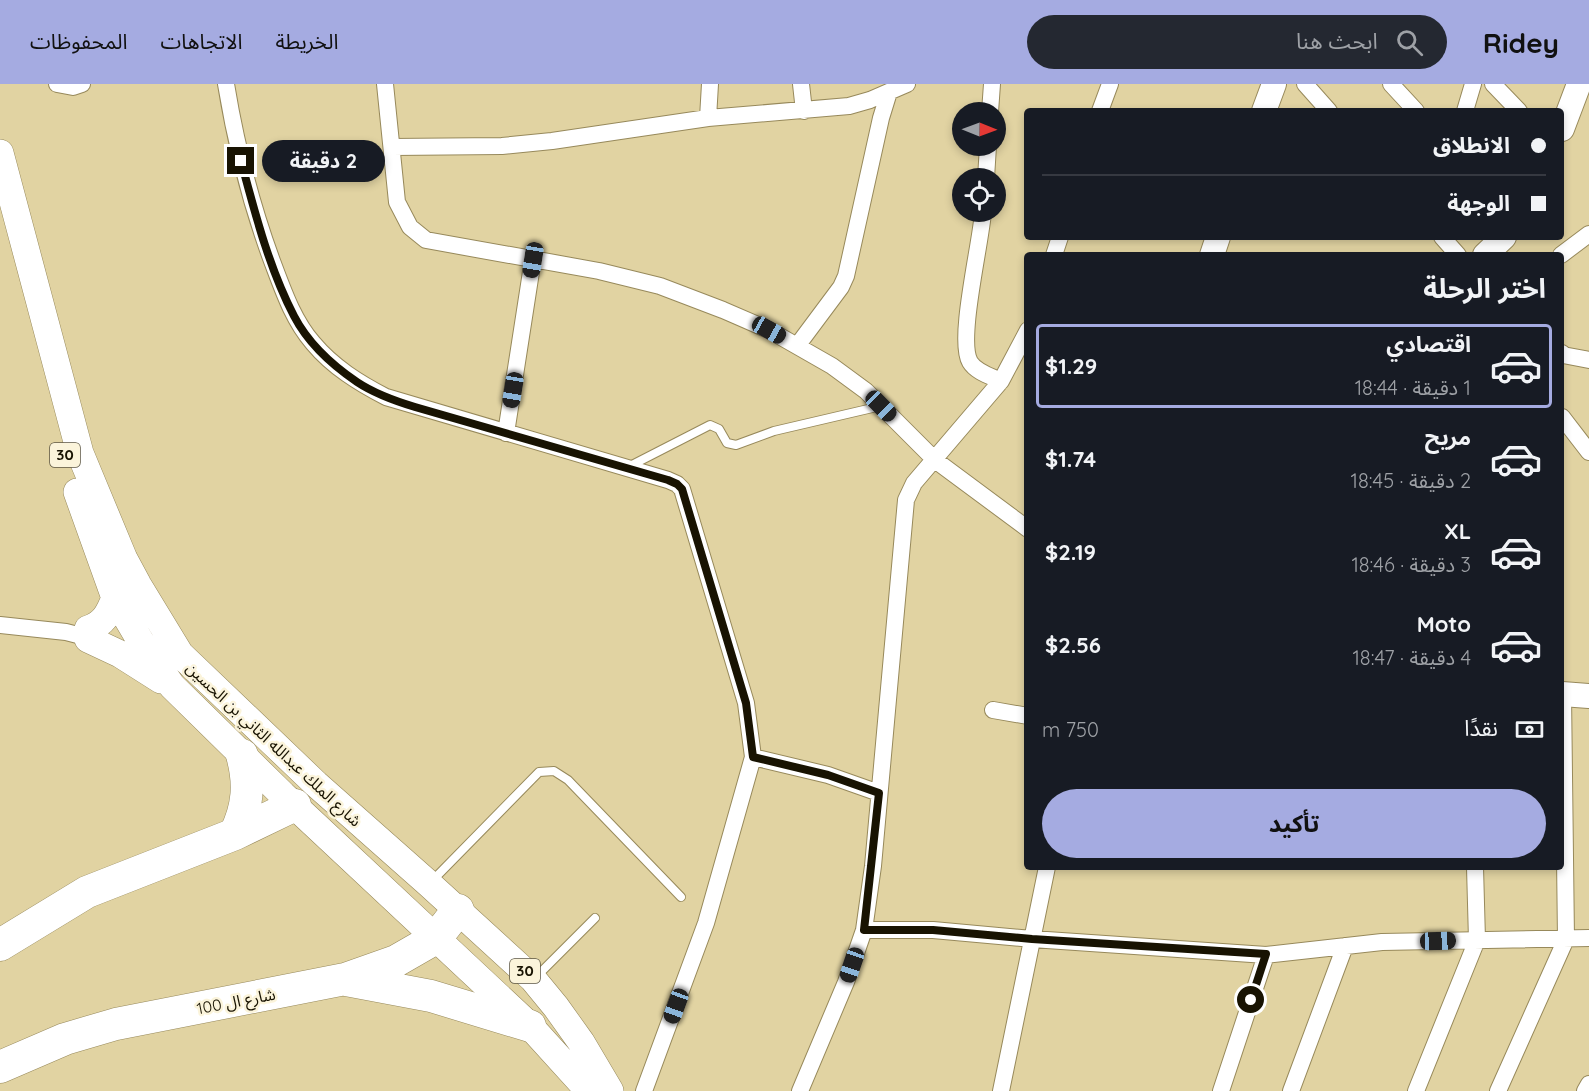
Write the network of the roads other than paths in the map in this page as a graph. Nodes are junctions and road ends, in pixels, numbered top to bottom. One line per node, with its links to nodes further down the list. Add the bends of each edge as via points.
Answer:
1 (57, 84): 2 (street)
2 (82, 84)
3 (226, 84): 44 (street, via 241,161 265,240 295,317 312,343 334,365 386,398)
4 (385, 84): 26 (street)
5 (710, 84): 24 (street)
6 (801, 84): 23 (street)
7 (992, 84): 16 (street)
8 (1110, 84): 17 (street)
9 (1274, 84): 18 (street)
10 (1305, 84): 19 (street)
11 (1391, 84): 20 (street)
12 (1473, 84): 21 (street)
13 (1493, 84): 22 (street)
14 (1579, 84): 25 (street)
15 (900, 86): 23 (street, via 849,106); 38 (street, via 881,118 846,276)
16 (991, 102)
17 (1101, 108)
18 (1265, 108)
19 (1326, 108)
20 (1413, 108)
21 (1466, 108)
22 (1516, 108)
23 (804, 111): 24 (street)
24 (708, 118): 26 (street, via 502,146)
25 (1564, 124)
26 (392, 147): 36 (street, via 397,202 417,234 426,240)
27 (0, 153): 51 (main road, شارع الملك عبدالله الثاني بن الحسين / 30, via 80,453 124,559)
28 (0, 207): 49 (main road, شارع الملك عبدالله الثاني بن الحسين / 30, via 66,461)
29 (982, 222): 41 (street, via 965,340 975,368)
30 (1589, 234): 35 (street)
31 (1445, 240): 33 (street)
32 (1500, 240): 34 (street)
33 (1455, 252)
34 (1488, 252)
35 (1564, 253)
36 (533, 260): 38 (street, via 660,286 723,310); 44 (street)
37 (1024, 337): 41 (street)
38 (797, 346): 42 (street, via 832,366)
39 (1564, 355): 40 (street)
40 (1589, 360)
41 (1000, 381): 46 (street)
42 (881, 406): 46 (street); 47 (lane, via 736,444 727,443 719,429 710,425)
43 (1564, 420): 45 (street)
44 (506, 434): 47 (street)
45 (1589, 452)
46 (935, 460): 48 (street); 61 (street, via 914,483 904,507)
47 (625, 468): 60 (street, via 668,480 682,489 746,703)
48 (1024, 526)
49 (115, 598): 52 (main road, via 103,622); 53 (main road, شارع الملك عبدالله الثاني بن الحسين / 30)
50 (0, 625): 52 (street)
51 (164, 628): 53 (street); 62 (main road, شارع الملك عبدالله الثاني بن الحسين / 30, via 183,659)
52 (81, 634): 53 (street); 54 (main road)
53 (138, 637): 54 (main road, شارع الملك عبدالله الثاني بن الحسين / 30)
54 (172, 686): 59 (main road, شارع الملك عبدالله الثاني بن الحسين / 30)
55 (1564, 694): 56 (street)
56 (1589, 696)
57 (993, 710): 58 (street)
58 (1024, 715)
59 (242, 755): 62 (main road, شارع الملك عبدالله الثاني بن الحسين / 30); 64 (highway, via 248,787 242,820)
60 (753, 757): 61 (street, via 828,775); 87 (street, via 706,923)
61 (879, 793): 71 (street)
62 (305, 794): 64 (highway); 67 (main road, شارع الملك عبدالله الثاني بن الحسين / 30); 72 (main road, شارع الملك عبدالله الثاني بن الحسين / 30)
63 (1564, 816): 74 (street)
64 (235, 834): 77 (highway, via 87,892)
65 (1046, 870): 73 (street)
66 (1475, 870): 76 (street)
67 (429, 884): 68 (lane, via 539,772 554,771 568,780); 69 (main road, شارع الملك عبدالله الثاني بن الحسين / 30)
68 (681, 897)
69 (458, 910): 72 (highway, شارع ال 100); 81 (main road, شارع الملك عبدالله الثاني بن الحسين / 30)
70 (595, 918): 81 (lane)
71 (864, 930): 73 (street, via 933,930); 88 (street)
72 (436, 938): 80 (highway, شارع ال 100, via 396,961); 82 (main road, شارع الملك عبدالله الثاني بن الحسين / 30)
73 (1032, 939): 79 (street); 89 (street)
74 (1566, 939): 75 (street); 76 (street); 93 (street)
75 (1589, 939)
76 (1477, 940): 78 (street); 92 (street)
77 (0, 945)
78 (1345, 946): 79 (street); 91 (street)
79 (1266, 954): 90 (street)
80 (345, 979): 82 (highway, via 431,996); 83 (highway, شارع ال 100, via 116,1024 65,1039)
81 (533, 980): 86 (main road, شارع الملك عبدالله الثاني بن الحسين / 30, via 581,1042)
82 (530, 1026): 85 (main road, شارع الملك عبدالله الثاني بن الحسين / 30)
83 (0, 1067)
84 (1589, 1084): 94 (street)
85 (589, 1091)
86 (610, 1091)
87 (644, 1091)
88 (800, 1091)
89 (1000, 1091)
90 (1221, 1091)
91 (1291, 1091)
92 (1416, 1091)
93 (1498, 1091)
94 (1585, 1091)

